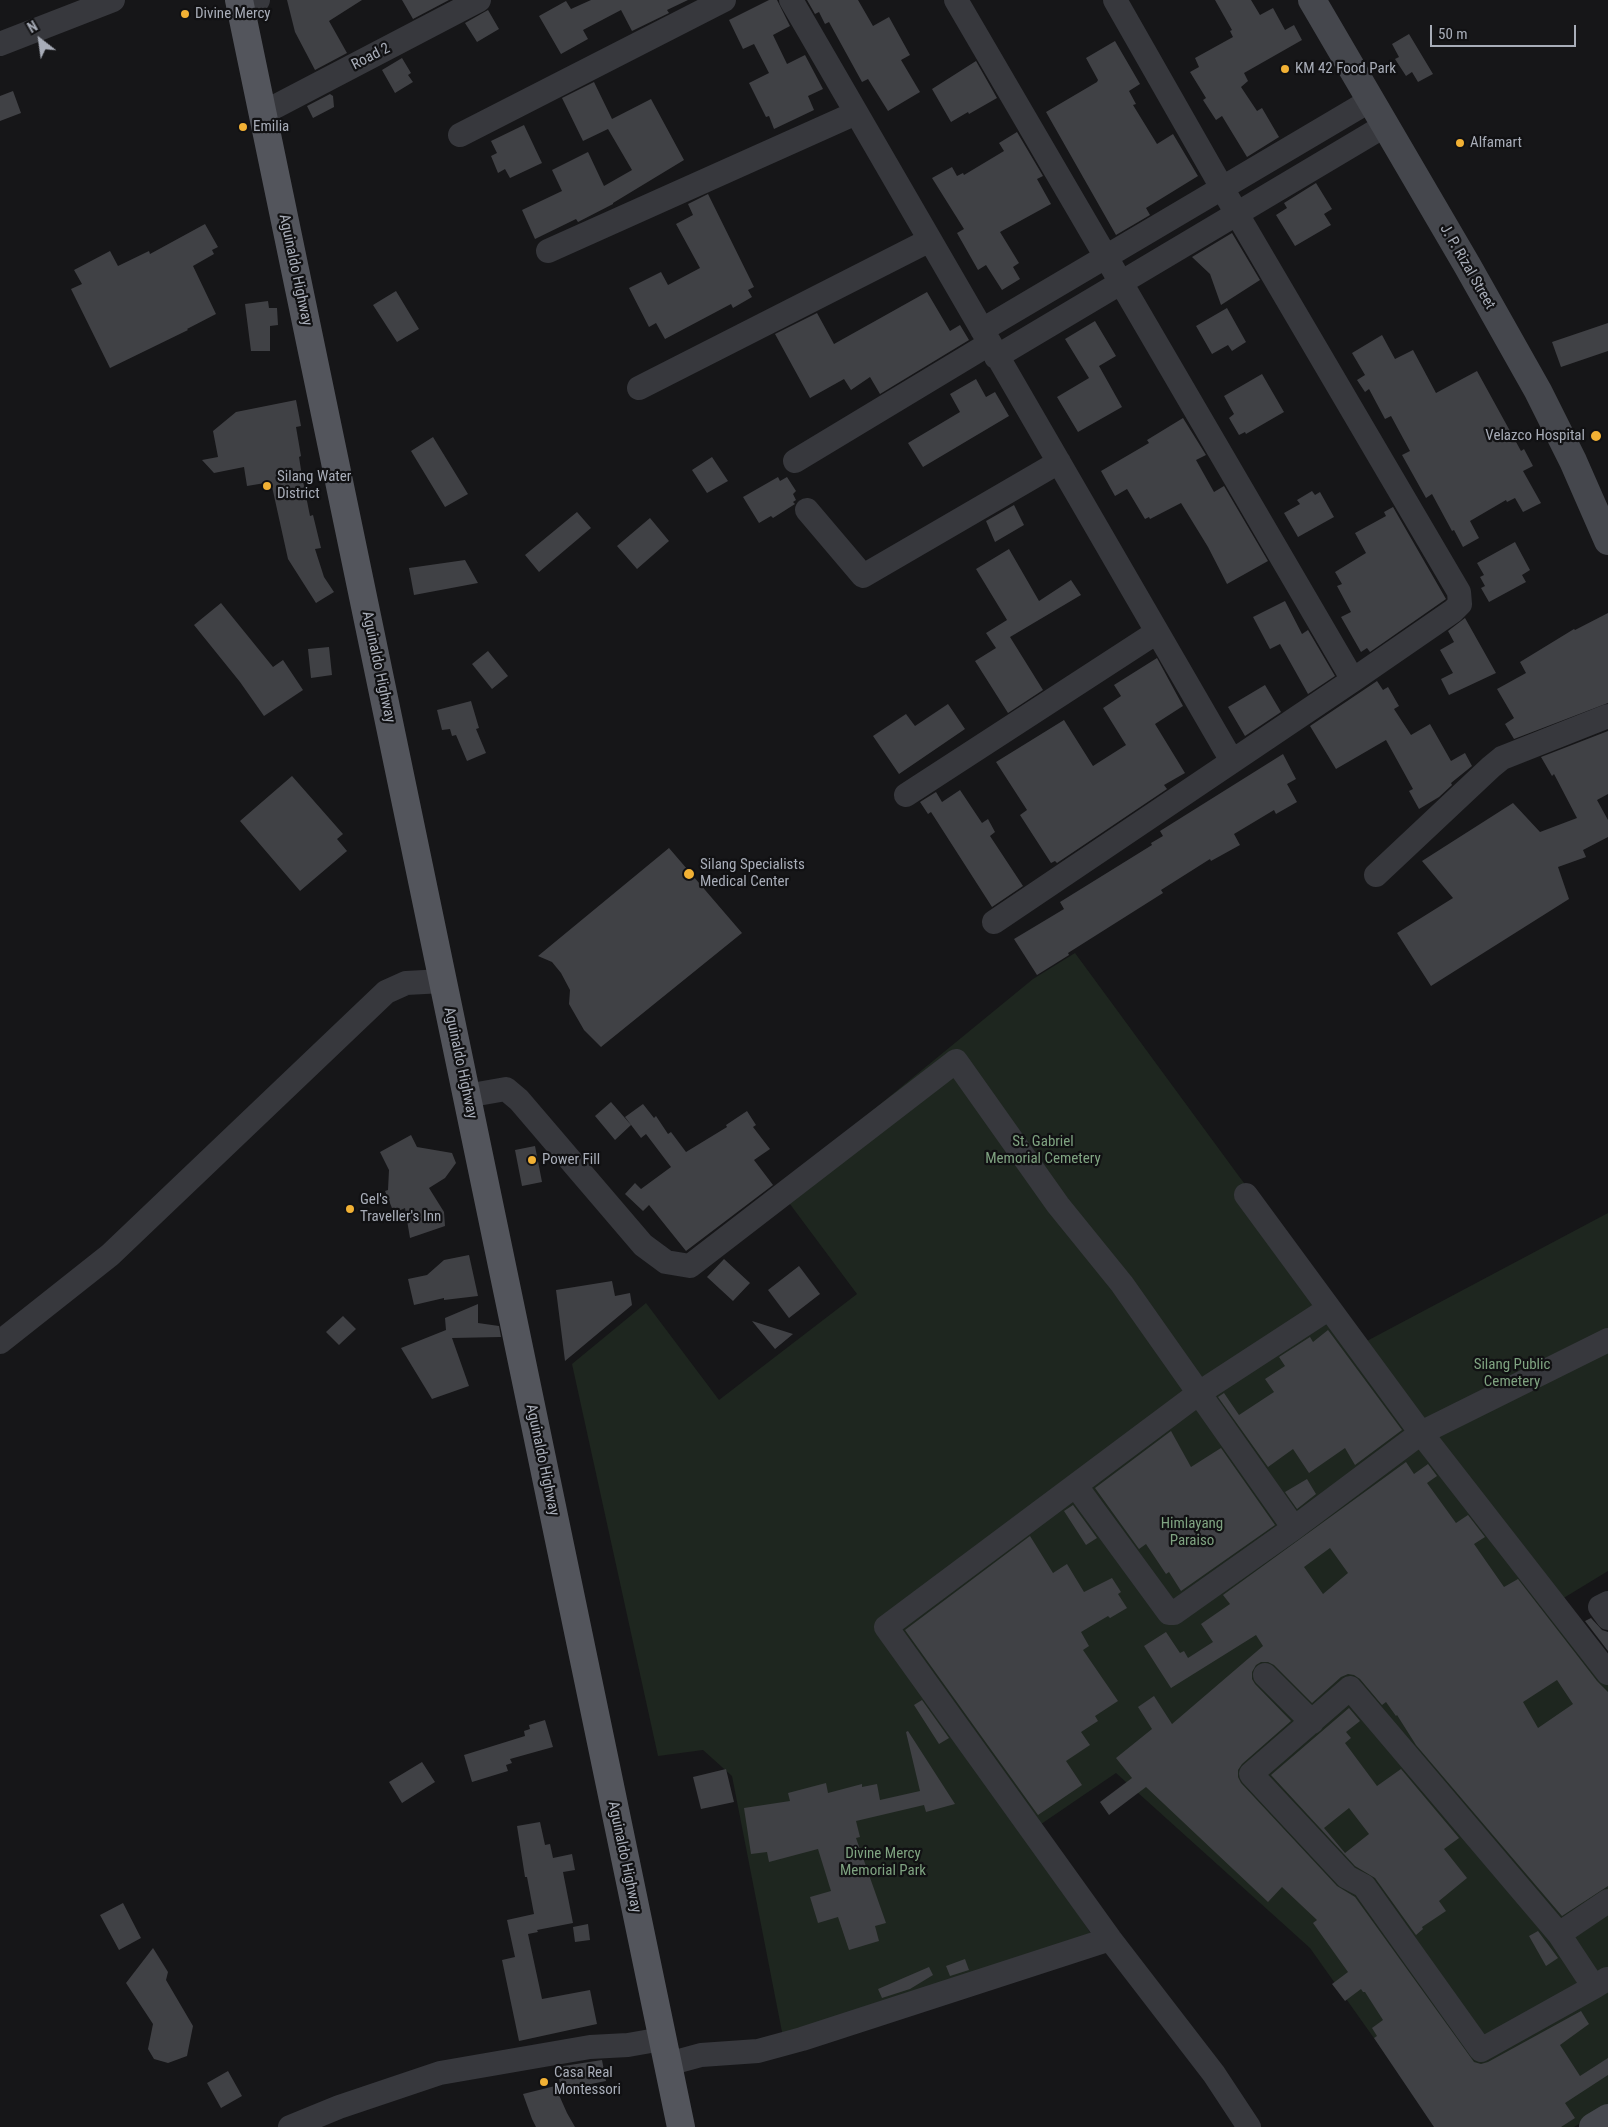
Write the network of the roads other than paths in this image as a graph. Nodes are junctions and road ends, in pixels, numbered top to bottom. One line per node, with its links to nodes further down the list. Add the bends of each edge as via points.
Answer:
1 (113, 0): 9 (street)
2 (479, 0): 11 (street, Road 2)
3 (724, 0): 14 (street)
4 (791, 0): 12 (street)
5 (956, 0): 19 (street)
6 (1115, 0): 15 (street)
7 (1312, 0): 10 (main road, J. P. Rizal Street)
8 (246, 3): 11 (main road, Aguinaldo Highway)
9 (0, 44)
10 (1371, 100): 13 (main road, J. P. Rizal Street); 15 (street)
11 (262, 113): 34 (main road, Aguinaldo Highway)
12 (856, 113): 17 (street); 18 (street)
13 (1386, 125): 16 (street); 26 (main road, J. P. Rizal Street, via 1538,391)
14 (460, 135)
15 (1222, 188): 16 (street); 19 (street)
16 (1236, 214): 20 (street); 28 (street, via 1459,592 1460,604 1453,611)
17 (930, 240): 21 (street); 22 (street)
18 (548, 251)
19 (1105, 257): 20 (street); 21 (street)
20 (1120, 283): 21 (street); 28 (street)
21 (989, 344): 23 (street); 24 (street)
22 (639, 388)
23 (795, 461)
24 (1059, 462): 25 (street, via 863,576); 27 (street)
25 (807, 510)
26 (1608, 541)
27 (1157, 632): 30 (street); 31 (street)
28 (1353, 680): 30 (street)
29 (1608, 716): 32 (street, via 1502,758)
30 (1232, 760): 33 (street)
31 (906, 795)
32 (1376, 875)
33 (994, 922)
34 (443, 981): 35 (main road, Aguinaldo Highway); 39 (street, via 406,983 386,992 110,1255)
35 (466, 1096): 40 (street, via 506,1089 519,1100 643,1245 666,1262 690,1266 956,1061 1058,1205 1122,1284); 53 (main road, Aguinaldo Highway)
36 (1246, 1196): 37 (street)
37 (1328, 1308): 40 (street); 41 (street)
38 (1608, 1340): 41 (street)
39 (0, 1342)
40 (1199, 1393): 42 (street); 43 (street)
41 (1421, 1433): 43 (street); 46 (street)
42 (1076, 1486): 43 (street, via 1169,1612 1174,1613); 51 (street, via 886,1627)
43 (1294, 1528)
44 (1608, 1603): 45 (street, via 1600,1608)
45 (1608, 1618)
46 (1608, 1673)
47 (1266, 1675): 48 (street)
48 (1312, 1722): 50 (street, via 1350,1688); 52 (street, via 1251,1774 1347,1877 1364,1886 1481,2050)
49 (1608, 1901): 50 (street)
50 (1559, 1934): 52 (street)
51 (1110, 1939): 53 (street, via 758,2051 700,2055); 57 (street, via 1214,2074)
52 (1601, 1982)
53 (665, 2051): 55 (street, via 628,2045 590,2047 440,2073); 56 (main road, Aguinaldo Highway)
54 (1608, 2118): 58 (main road)
55 (290, 2127)
56 (680, 2127)
57 (1249, 2127)
58 (1593, 2127)

